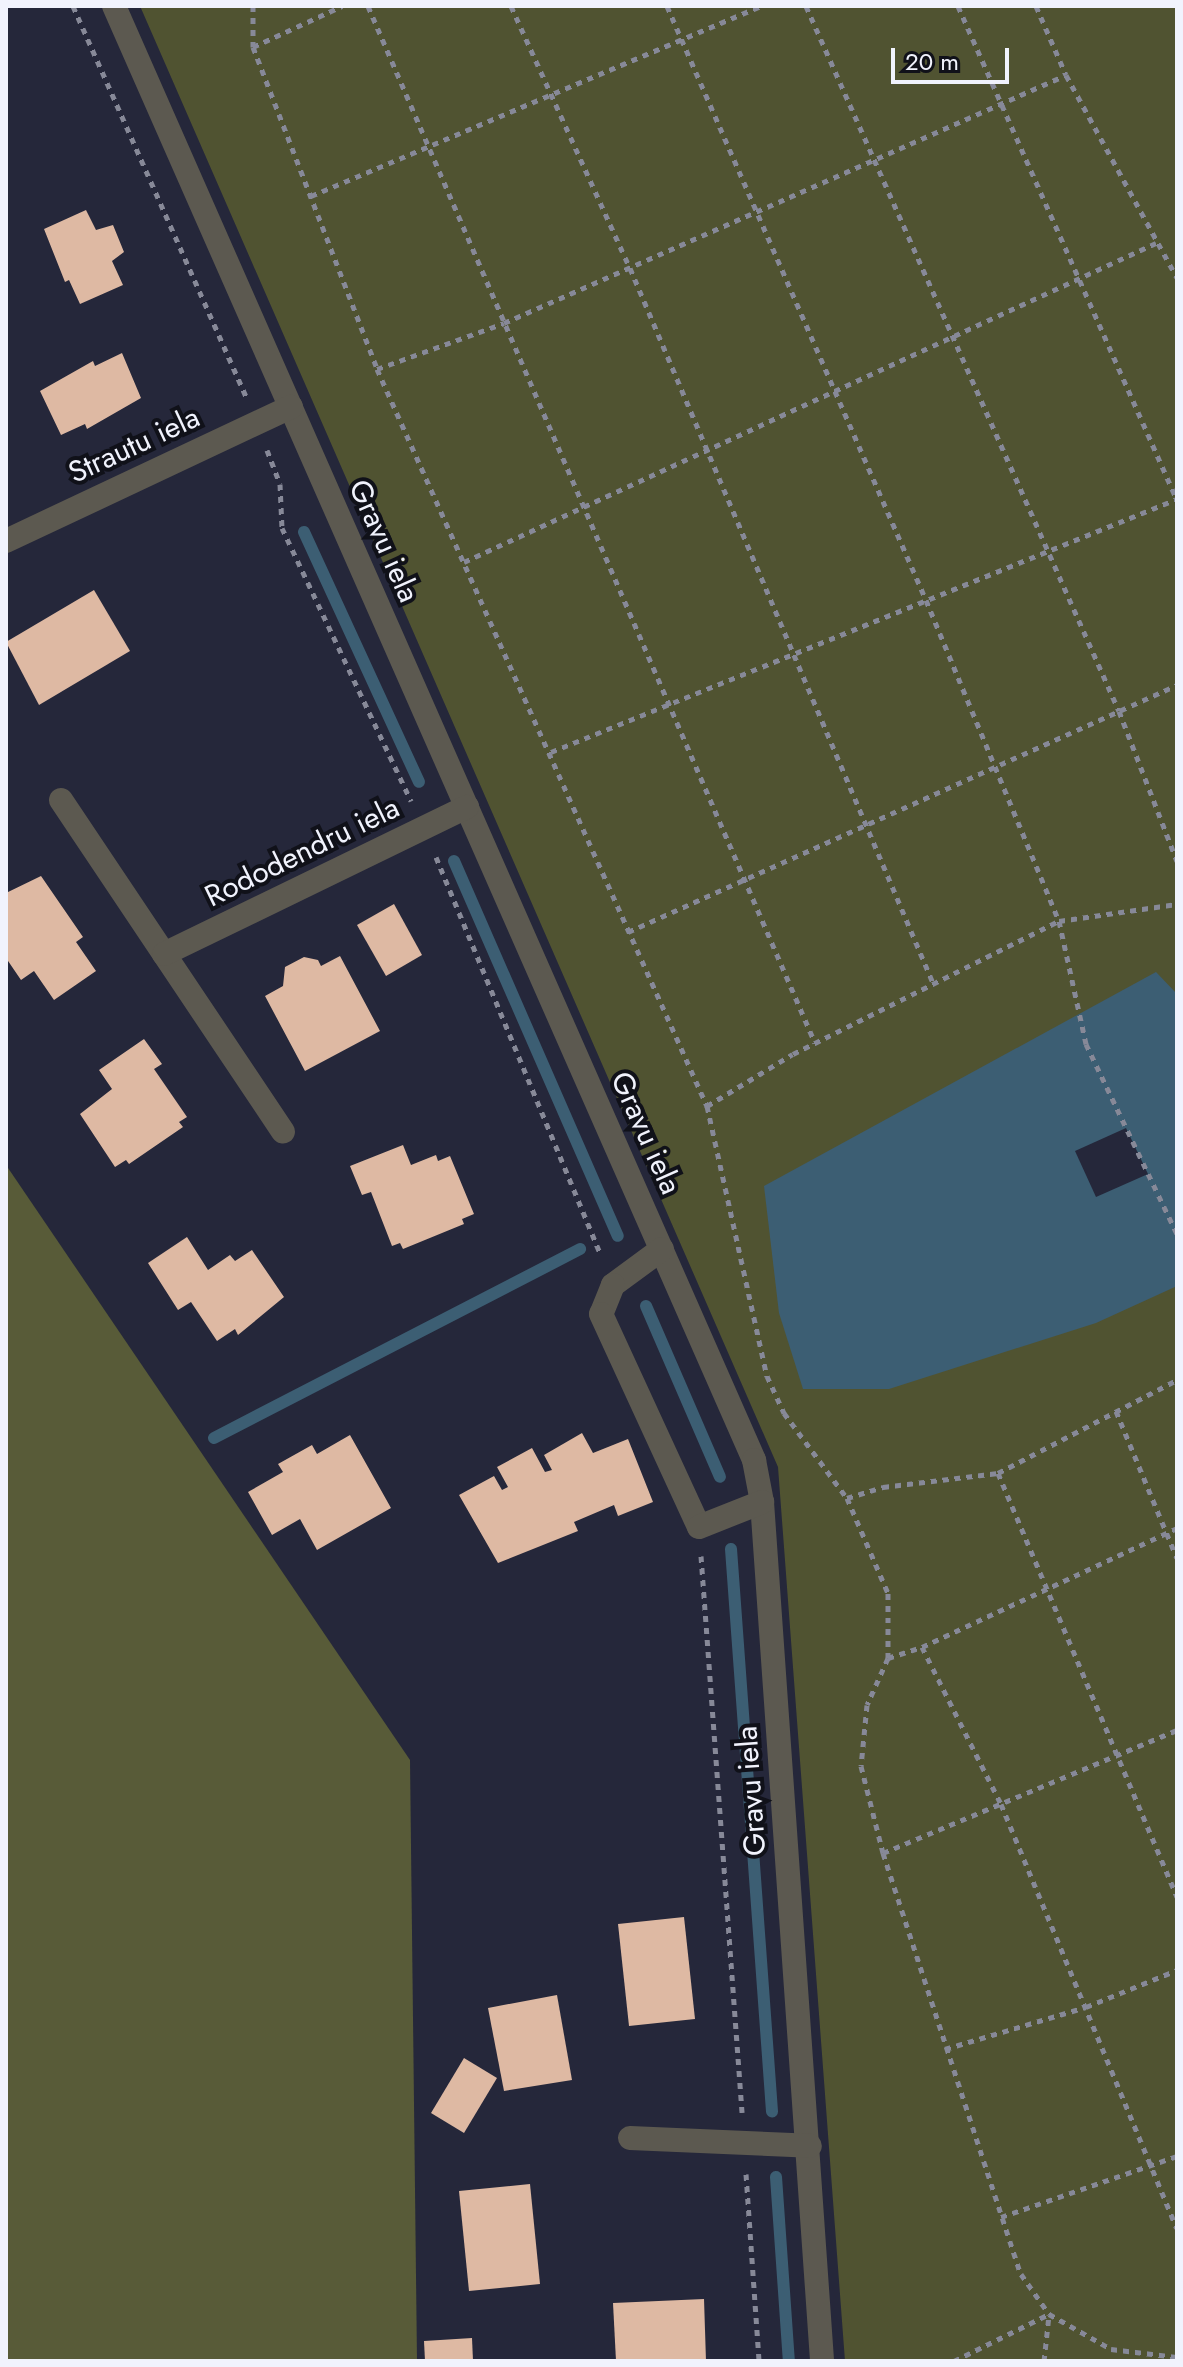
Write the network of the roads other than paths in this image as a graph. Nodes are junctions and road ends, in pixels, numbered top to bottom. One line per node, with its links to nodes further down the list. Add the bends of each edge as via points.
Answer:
1 (114, 6): 2 (street, Gravu iela)
2 (291, 407): 3 (street, Strautu iela); 5 (street, Gravu iela)
3 (6, 541)
4 (61, 800): 6 (street)
5 (467, 807): 6 (street, Rododendru iela); 8 (street, Gravu iela)
6 (164, 954): 7 (street)
7 (283, 1132)
8 (662, 1249): 9 (street, Gravu iela, via 754,1460); 9 (street, via 613,1285 601,1314 699,1527)
9 (762, 1502): 11 (street, Gravu iela)
10 (630, 2138): 11 (street)
11 (810, 2146): 12 (street, Gravu iela)
12 (822, 2361)

